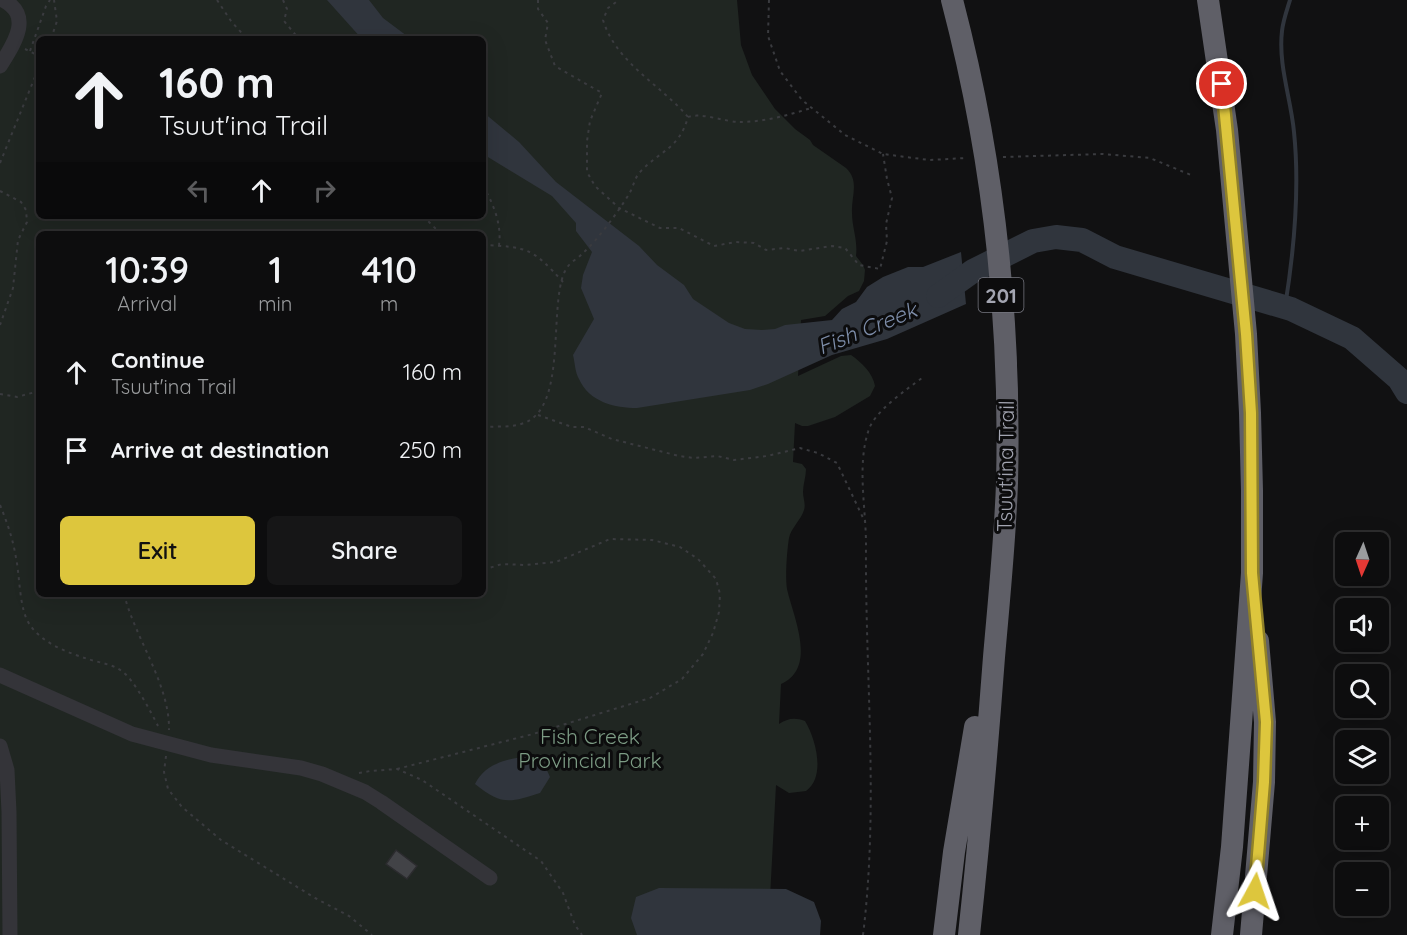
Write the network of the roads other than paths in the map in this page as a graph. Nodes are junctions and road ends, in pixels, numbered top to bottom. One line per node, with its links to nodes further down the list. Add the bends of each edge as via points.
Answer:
1 (3, 0): 4 (lane, via 16,13 19,31)
2 (952, 0): 5 (highway, Tsuut'ina Trail / 201, via 982,141 1000,290 1007,412)
3 (1208, 0): 6 (highway, via 1232,173 1246,334 1251,413)
4 (0, 66)
5 (1002, 565): 12 (highway); 13 (highway, Tsuut'ina Trail / 201)
6 (1252, 573): 14 (highway); 15 (highway, via 1266,722)
7 (0, 675): 10 (lane, via 106,723 167,744 211,755 301,768 336,779 381,802)
8 (0, 746): 9 (lane, via 7,770)
9 (4, 787): 11 (lane)
10 (490, 878)
11 (9, 935)
12 (944, 935)
13 (969, 935)
14 (1222, 935)
15 (1251, 935)

